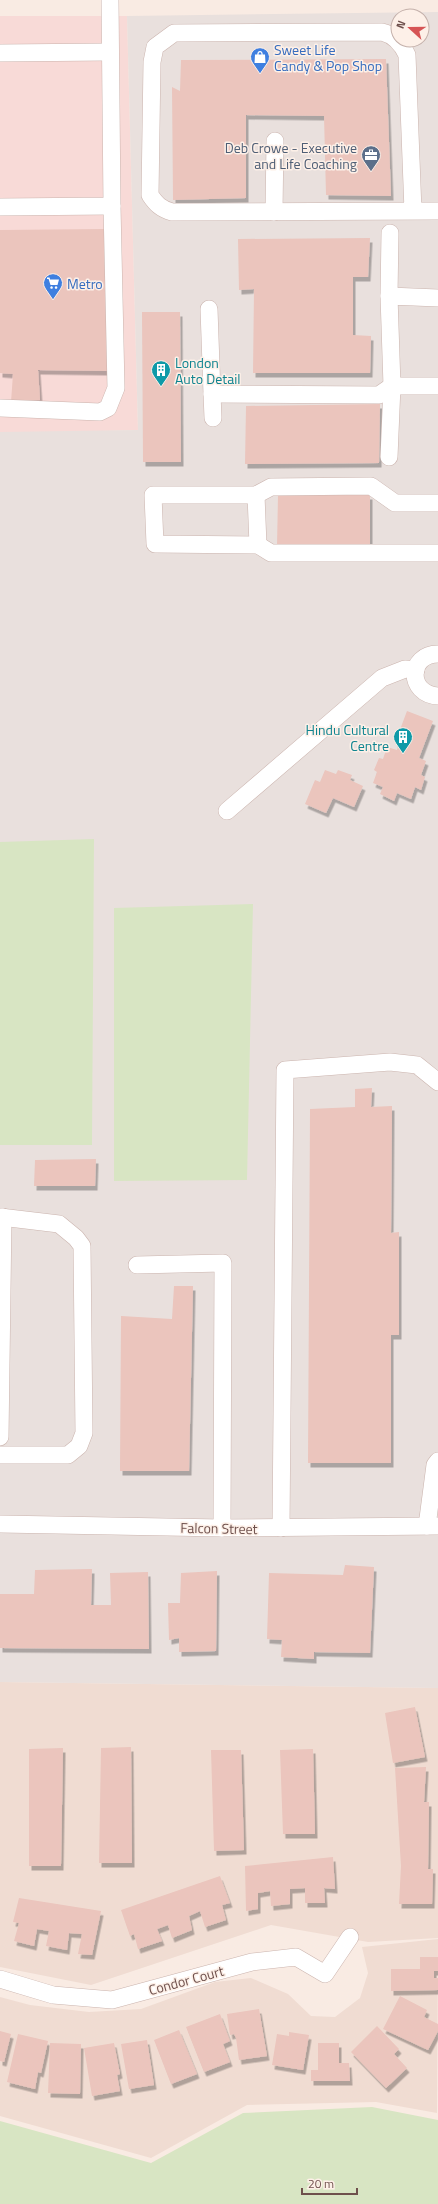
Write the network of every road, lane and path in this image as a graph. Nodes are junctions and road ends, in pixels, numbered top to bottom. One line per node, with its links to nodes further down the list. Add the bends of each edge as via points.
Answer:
1 (110, 0): 3 (street)
2 (0, 52): 3 (street)
3 (109, 52): 5 (street)
4 (275, 141): 9 (street)
5 (112, 206): 6 (street); 17 (street, via 116,388 108,408 100,412)
6 (0, 207)
7 (413, 211): 8 (street); 9 (street); 9 (street, via 407,55 394,37 382,32 174,33 155,47 152,62 150,195 156,203 172,212)
8 (438, 211)
9 (274, 212)
10 (390, 233): 11 (street)
11 (389, 296): 12 (street); 14 (street)
12 (438, 298)
13 (210, 309): 16 (street)
14 (392, 386): 15 (street); 16 (street, via 379,394); 19 (street)
15 (438, 386)
16 (212, 394): 18 (street)
17 (0, 408)
18 (213, 418)
19 (389, 457)
20 (256, 496): 21 (street, via 271,487 371,486 395,503); 22 (street); 22 (street, via 153,495 155,544)
21 (438, 503)
22 (258, 545): 23 (street, via 271,553)
23 (438, 553)
24 (438, 654): 25 (street, via 423,658)
25 (416, 670): 26 (street, via 415,677 420,689); 27 (street, via 405,669 382,678)
26 (438, 696)
27 (226, 811)
28 (438, 1082): 37 (street, via 418,1065 390,1062 285,1070)
29 (1, 1217): 31 (street); 32 (street, via 59,1224 82,1246 84,1433 79,1446 68,1455)
30 (137, 1265): 36 (street, via 223,1262)
31 (0, 1437)
32 (0, 1455)
33 (438, 1461): 35 (street)
34 (0, 1524): 36 (street, Falcon Street)
35 (433, 1526): 37 (street, Falcon Street)
36 (222, 1528): 37 (street, Falcon Street)
37 (281, 1528)
38 (350, 1937): 39 (street, Condor Court, via 325,1974 296,1958 252,1962 112,2000 53,1995)
39 (0, 1979)

